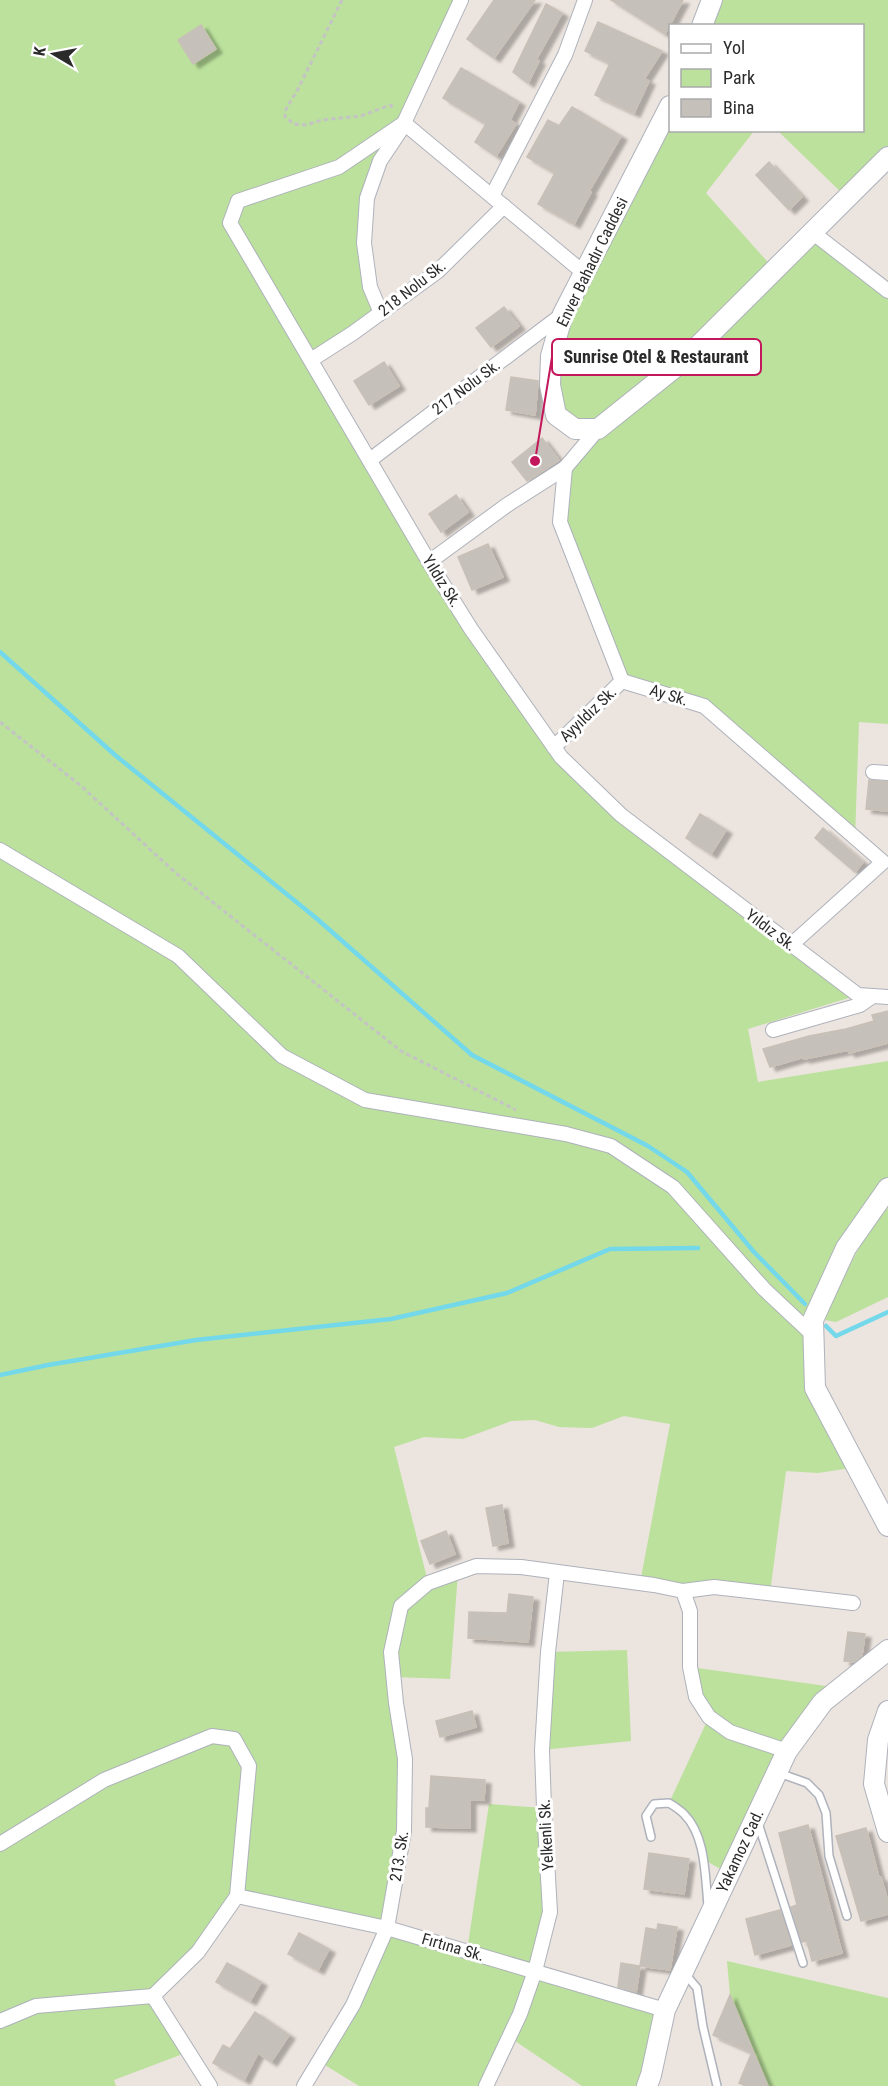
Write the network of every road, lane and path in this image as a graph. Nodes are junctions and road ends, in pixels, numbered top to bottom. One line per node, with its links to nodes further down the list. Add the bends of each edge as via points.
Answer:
1 (342, 0): 7 (path, via 285,117 294,124 306,125 361,116 390,105 400,112)
2 (460, 0): 7 (street)
3 (585, 0): 9 (street, via 565,55)
4 (712, 0): 5 (main road)
5 (703, 24)
6 (669, 108): 12 (main road, Enver Bahadır Caddesi)
7 (404, 123): 9 (street); 14 (street, via 381,161 367,198 364,243 370,287); 16 (street, Yıldız Sk., via 339,167 238,201 230,223)
8 (888, 157): 11 (main road)
9 (492, 196): 10 (street)
10 (504, 206): 12 (street); 14 (street, 218 Nolu Sk., via 438,271)
11 (812, 232): 13 (street); 17 (main road, via 683,360)
12 (584, 273): 15 (main road, Enver Bahadır Caddesi)
13 (888, 291)
14 (381, 313): 16 (street, 218 Nolu Sk.)
15 (563, 314): 17 (main road, Enver Bahadır Caddesi, via 551,356 550,385 556,415 575,429); 18 (street, 217 Nolu Sk.)
16 (311, 360): 18 (street, Yıldız Sk.)
17 (598, 429): 19 (street)
18 (370, 460): 20 (street, Yıldız Sk.)
19 (565, 468): 20 (street); 21 (street, via 560,522)
20 (429, 562): 23 (street, Yıldız Sk.)
21 (621, 681): 23 (street, Ayyıldız Sk.); 27 (street, Ay Sk., via 704,706 883,862)
22 (0, 722): 31 (path, via 80,785 177,874 401,1051)
23 (554, 747): 27 (street, Yıldız Sk., via 621,815)
24 (873, 772): 25 (street)
25 (888, 773)
26 (0, 850): 33 (street, via 178,956 282,1056 365,1100 566,1134 611,1146 673,1187 764,1289)
27 (791, 945): 28 (street, Yıldız Sk., via 858,995)
28 (873, 996): 29 (street, Yıldız Sk.); 30 (street, via 860,1005)
29 (888, 997)
30 (773, 1030)
31 (517, 1110)
32 (888, 1188): 33 (main road, via 846,1248)
33 (813, 1330): 34 (main road, via 815,1388)
34 (888, 1526)
35 (556, 1573): 36 (street); 49 (street, 213. Sk., via 476,1566 428,1583 401,1606 391,1652 405,1759 404,1831); 51 (street, Yelkenli Sk., via 542,1750 550,1912)
36 (682, 1591): 37 (street, via 714,1587); 40 (street, via 690,1611 690,1667 696,1697 709,1717 730,1732)
37 (853, 1603)
38 (888, 1650): 40 (main road, Yakamoz Cad., via 823,1701)
39 (888, 1712): 43 (main road, via 878,1740 874,1784)
40 (787, 1750): 41 (main road, Yakamoz Cad.)
41 (777, 1772): 42 (main road, Yakamoz Cad.); 48 (lane, via 807,1783 819,1795 826,1813 829,1856)
42 (756, 1817): 47 (main road, Yakamoz Cad.); 50 (lane)
43 (888, 1832)
44 (651, 1836): 47 (lane, via 646,1816 654,1804 669,1803 685,1815 695,1831 703,1859)
45 (0, 1844): 46 (street, via 104,1780 212,1736 234,1739 249,1766)
46 (237, 1896): 49 (street, Fırtına Sk.); 53 (street, via 198,1952)
47 (709, 1916): 52 (main road, Yakamoz Cad.)
48 (847, 1917)
49 (387, 1928): 51 (street, Fırtına Sk.); 57 (street, 213. Sk., via 353,2005)
50 (803, 1963)
51 (535, 1971): 54 (street, Fırtına Sk.); 58 (street, Yelkenli Sk., via 520,2014)
52 (683, 1971): 54 (main road, Yakamoz Cad.); 60 (lane, via 697,1988)
53 (153, 1996): 55 (street, via 36,2006); 56 (street)
54 (665, 2010): 59 (main road, Yakamoz Cad.)
55 (0, 2021)
56 (210, 2086)
57 (304, 2086)
58 (486, 2086)
59 (647, 2086)
60 (717, 2086)

